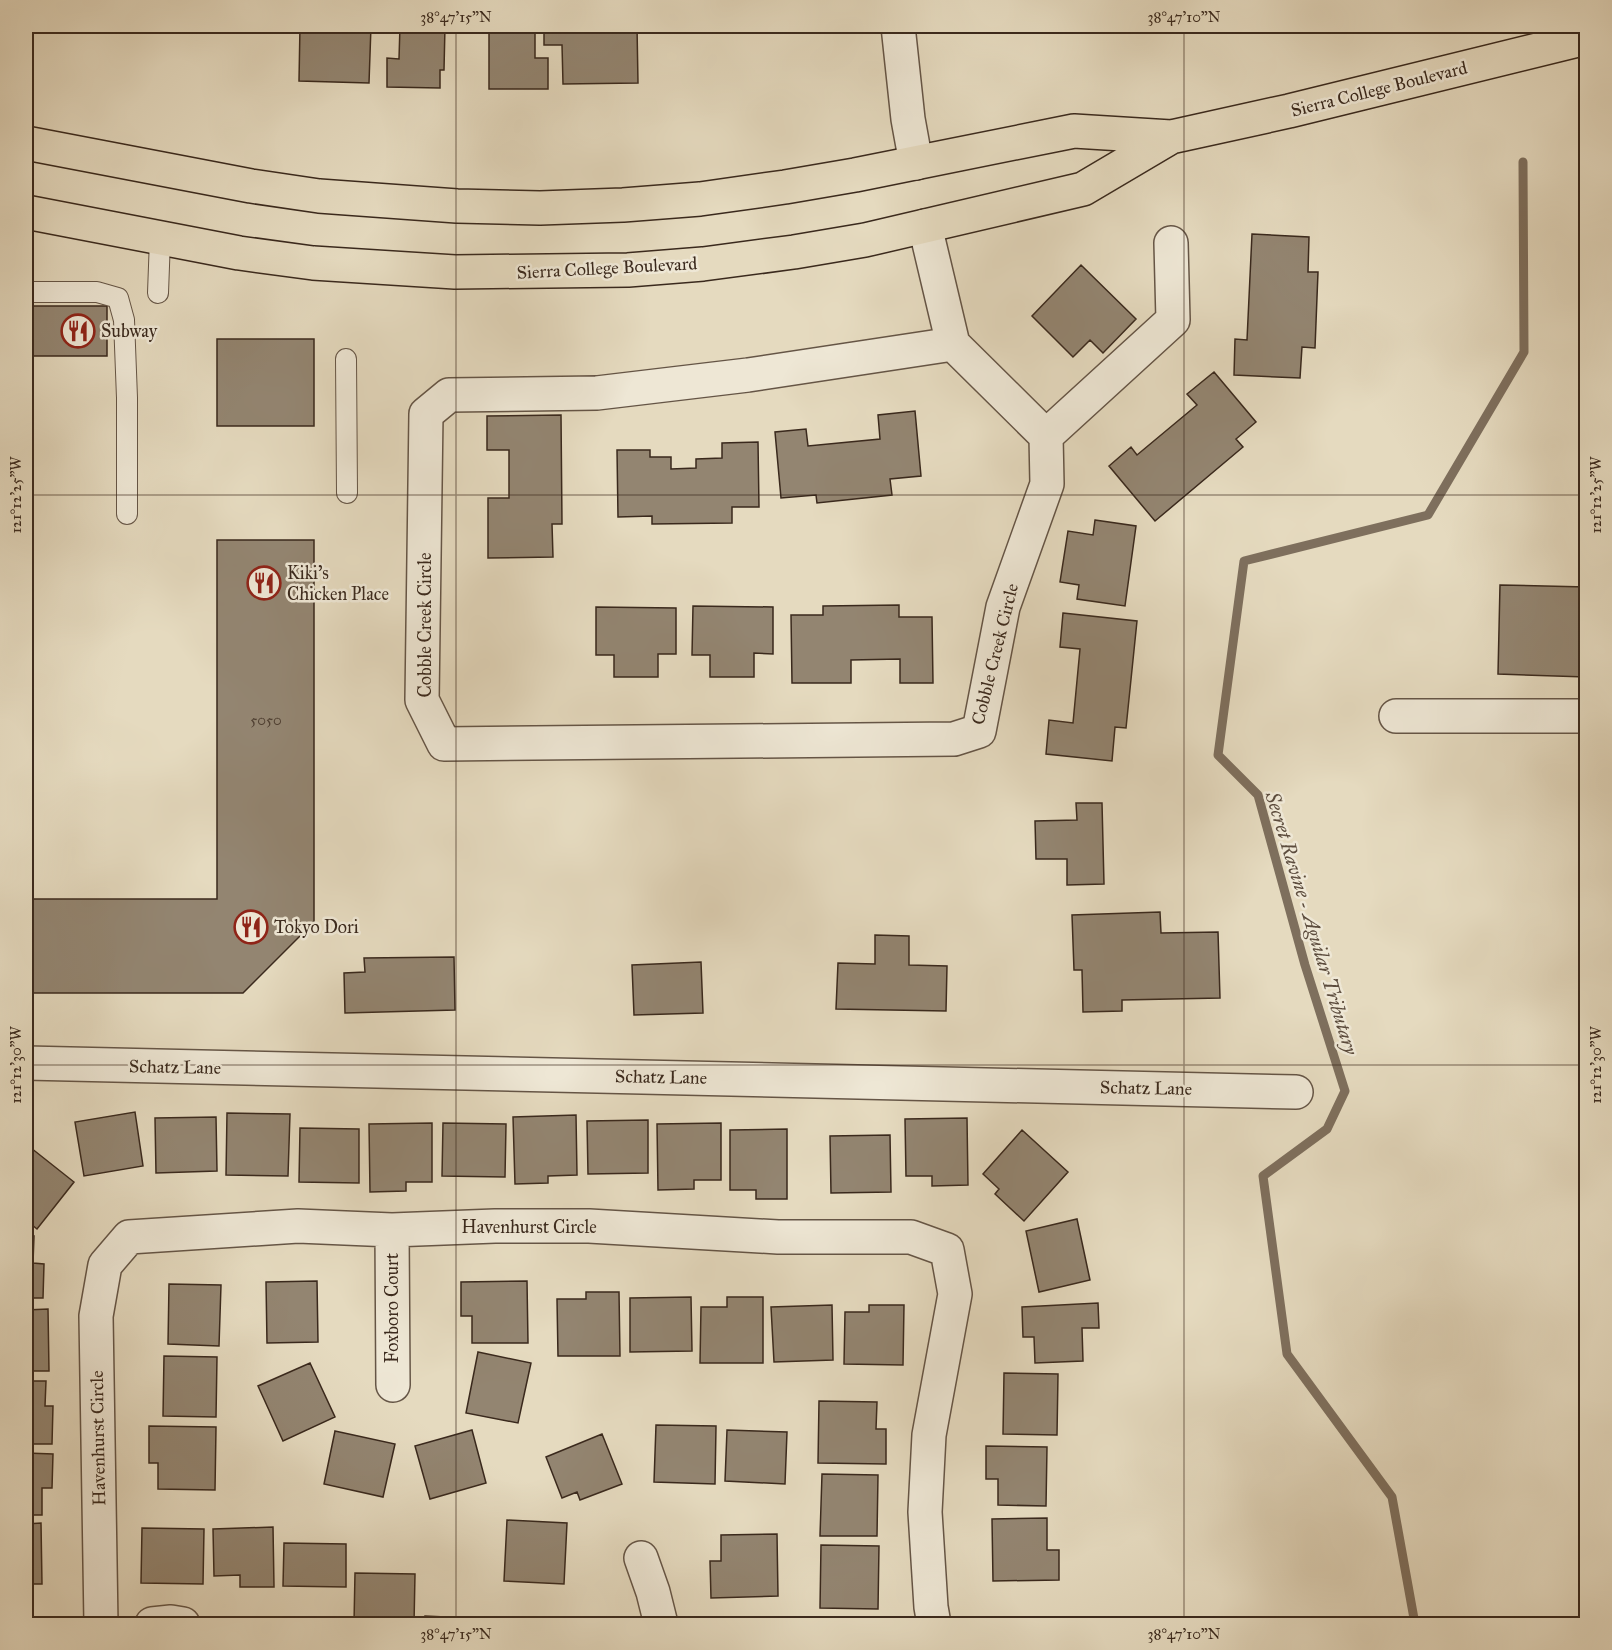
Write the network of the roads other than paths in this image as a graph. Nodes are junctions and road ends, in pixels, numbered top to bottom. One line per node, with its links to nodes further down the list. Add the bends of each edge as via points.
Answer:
1 (898, 26): 5 (street)
2 (1587, 38): 3 (main road, Sierra College Boulevard)
3 (1171, 136): 5 (main road, Sierra College Boulevard, via 1074,131); 7 (main road, Sierra College Boulevard, via 1083,189)
4 (26, 142): 5 (main road, Sierra College Boulevard, via 296,193 458,206 540,208 700,199)
5 (916, 163)
6 (26, 212): 8 (main road, Sierra College Boulevard)
7 (925, 226): 8 (main road, Sierra College Boulevard, via 855,242 703,264 538,272 434,271 313,262); 12 (street)
8 (160, 239): 11 (lane)
9 (1171, 243): 14 (street, via 1173,320)
10 (26, 292): 16 (lane, via 97,292 118,298 124,320)
11 (158, 293)
12 (953, 344): 14 (street); 14 (street, Cobble Creek Circle, via 597,393 448,395 426,414 422,700 444,744 954,739 979,731 1003,607 1047,484)
13 (346, 359): 15 (lane)
14 (1046, 436)
15 (347, 493)
16 (127, 514)
17 (1396, 716): 18 (street)
18 (1587, 716)
19 (26, 1063): 20 (street, Schatz Lane)
20 (1296, 1092)
21 (392, 1230): 22 (street, Foxboro Court); 24 (street, Havenhurst Circle, via 298,1226 129,1237 105,1265 96,1316); 28 (street, Havenhurst Circle, via 589,1226 778,1237 911,1237 946,1250 955,1294 929,1435 925,1512)
22 (393, 1385)
23 (641, 1558): 27 (street)
24 (101, 1624)
25 (152, 1624): 26 (street)
26 (183, 1624)
27 (661, 1624)
28 (934, 1624)

